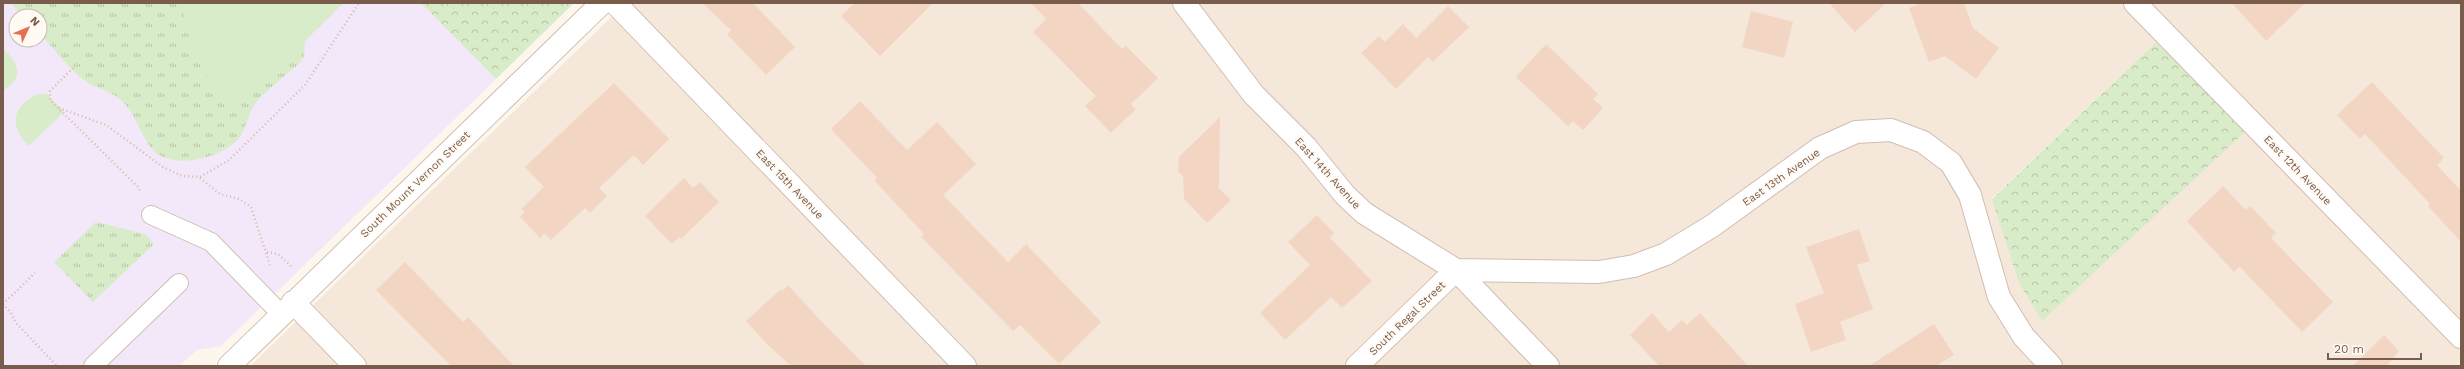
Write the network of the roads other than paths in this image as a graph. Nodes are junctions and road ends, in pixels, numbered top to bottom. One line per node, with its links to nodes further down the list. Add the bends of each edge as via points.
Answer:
1 (602, 3): 8 (street, South Mount Vernon Street)
2 (615, 3): 13 (street, East 15th Avenue)
3 (1184, 3): 6 (street, East 14th Avenue, via 1254,95 1306,147 1345,195 1364,213)
4 (2135, 3): 9 (street, East 12th Avenue)
5 (151, 216): 8 (lane, via 210,242)
6 (1456, 270): 14 (street, South Regal Street); 15 (street, East 14th Avenue); 16 (street, East 13th Avenue, via 1599,272 1634,266 1666,254 1712,226 1820,148 1856,132 1891,130 1923,142 1951,163 1970,195 1999,297 2024,337)
7 (179, 283): 10 (lane)
8 (287, 308): 11 (street, South Mount Vernon Street); 12 (street)
9 (2461, 337)
10 (93, 366)
11 (229, 366)
12 (355, 366)
13 (964, 366)
14 (1357, 366)
15 (1548, 366)
16 (2051, 366)

